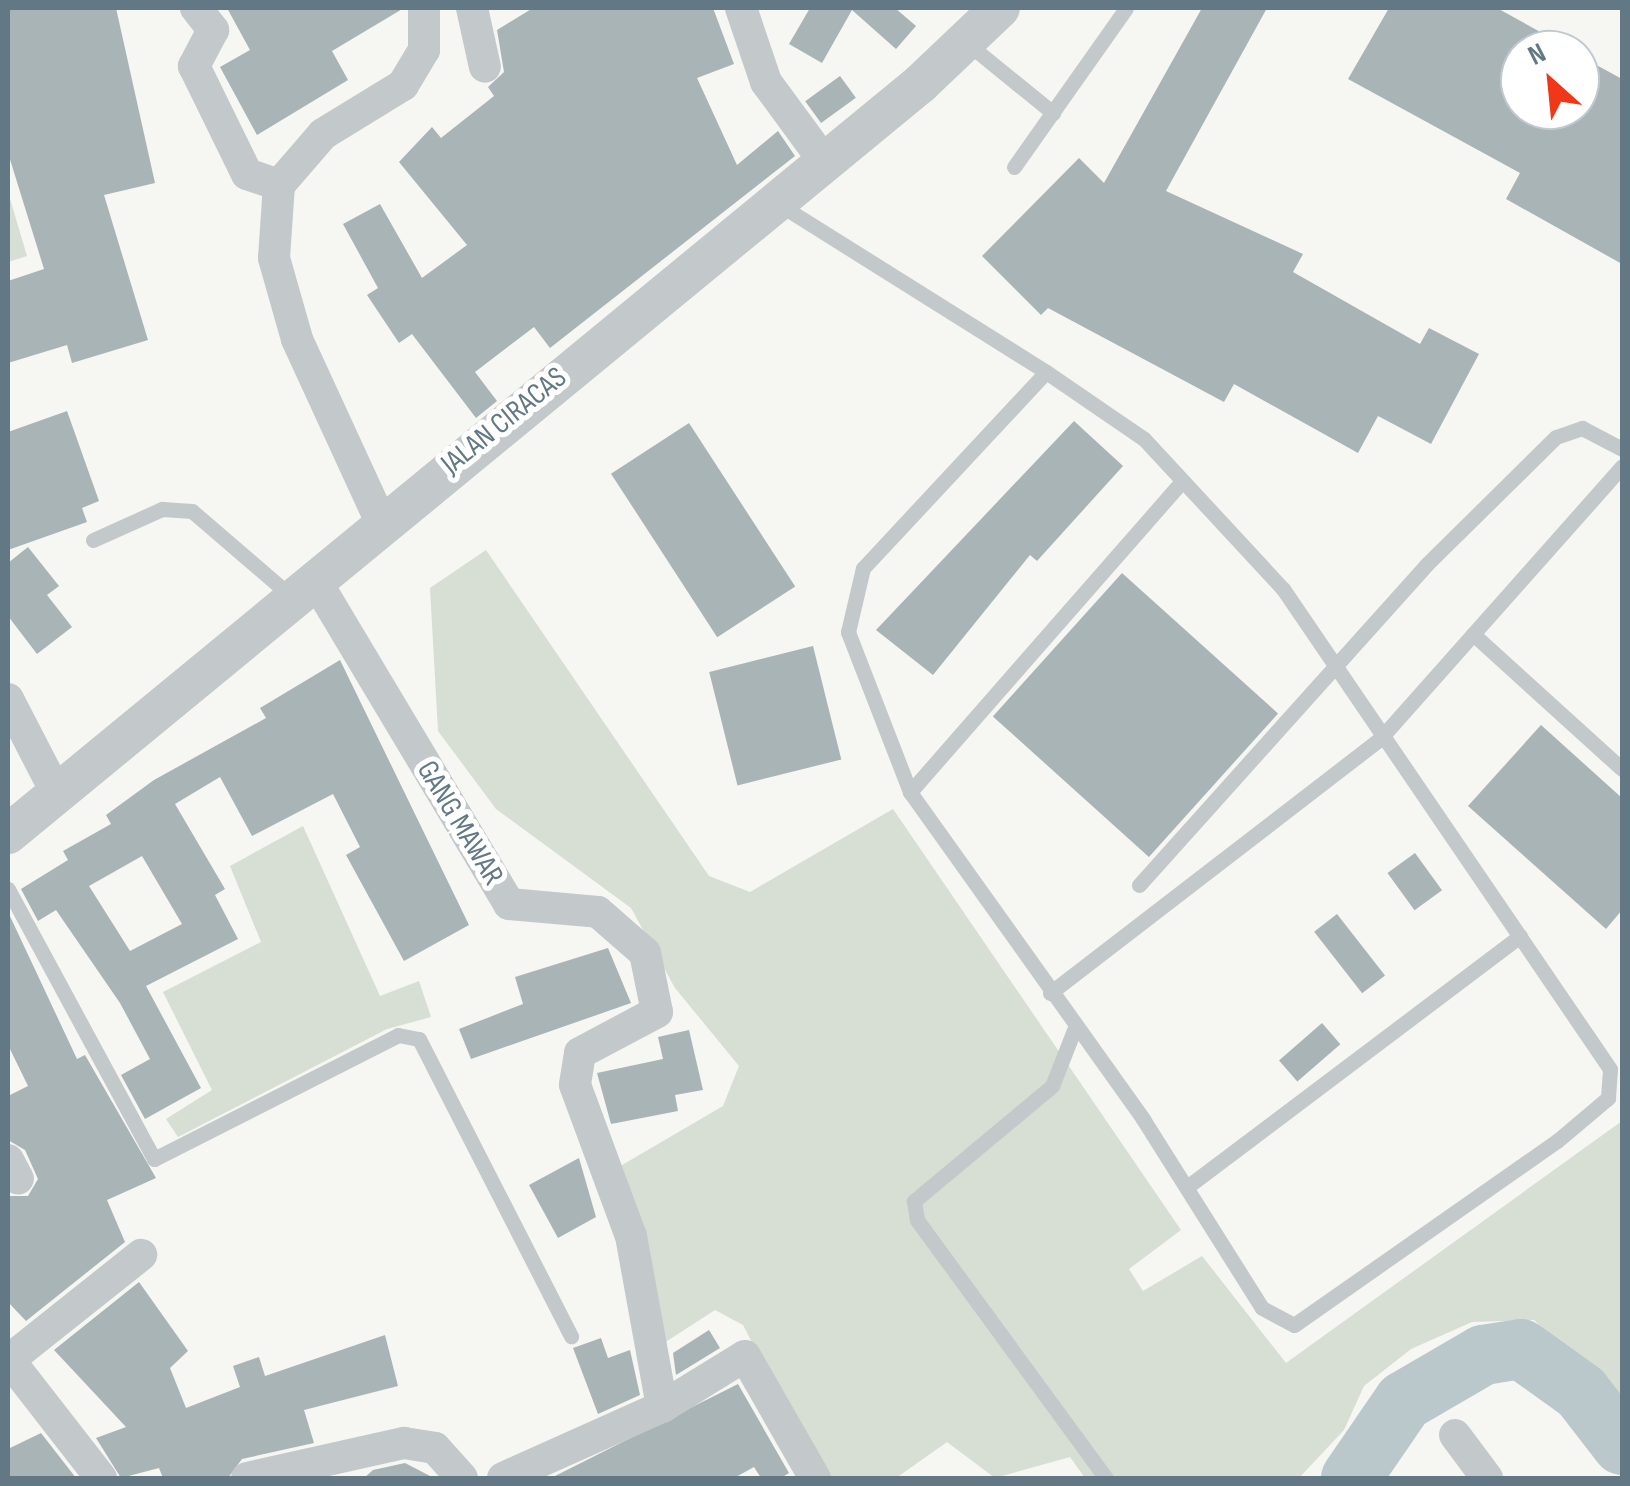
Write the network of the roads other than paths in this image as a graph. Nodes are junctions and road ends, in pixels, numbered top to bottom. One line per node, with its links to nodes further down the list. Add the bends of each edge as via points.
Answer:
1 (196, 8): 12 (street, via 213,30 194,66 247,174)
2 (424, 8): 12 (street, via 424,50 403,86 324,134)
3 (472, 8): 8 (street)
4 (740, 8): 10 (street, via 766,82)
5 (1000, 8): 7 (street, JALAN CIRACAS)
6 (1126, 8): 9 (lane)
7 (966, 42): 9 (lane); 10 (street, JALAN CIRACAS)
8 (485, 67)
9 (1053, 112): 11 (lane)
10 (824, 161): 13 (street, JALAN CIRACAS)
11 (1014, 168)
12 (278, 185): 18 (street, via 274,258 297,338)
13 (774, 201): 14 (lane); 18 (street, JALAN CIRACAS)
14 (1046, 372): 17 (lane, via 1144,438); 27 (lane, via 863,568 850,594 848,632)
15 (1622, 449): 22 (lane, via 1582,428 1564,430 1426,565)
16 (1622, 466): 21 (lane)
17 (1179, 485): 22 (lane, via 1259,561); 27 (lane)
18 (381, 522): 20 (street, JALAN CIRACAS)
19 (92, 540): 20 (lane, via 162,509 192,511)
20 (303, 587): 26 (street, JALAN CIRACAS); 39 (street, GANG MAWAR, via 509,904 598,912 645,952 657,1012 595,1042 575,1074 631,1236)
21 (1473, 634): 24 (lane); 25 (lane)
22 (1339, 671): 24 (lane); 29 (lane)
23 (8, 699): 26 (street)
24 (1379, 740): 31 (lane, via 1434,802); 32 (lane)
25 (1622, 770)
26 (56, 792): 28 (street, JALAN CIRACAS)
27 (910, 792): 32 (lane)
28 (8, 834)
29 (1139, 885)
30 (8, 888): 38 (lane, via 154,1159 398,1034 419,1039)
31 (1520, 936): 34 (lane, via 1606,1059); 35 (lane)
32 (1050, 993): 33 (lane)
33 (1074, 1030): 35 (lane); 46 (lane, via 1052,1086 914,1201 917,1220)
34 (1617, 1087): 35 (lane, via 1557,1141 1294,1325 1262,1308)
35 (1187, 1187)
36 (141, 1255): 37 (street)
37 (16, 1335): 41 (street, via 10,1363)
38 (572, 1336)
39 (662, 1407): 44 (street); 45 (street, via 751,1358)
40 (1455, 1435): 47 (street)
41 (100, 1478)
42 (247, 1478): 43 (street, via 404,1443 436,1448)
43 (462, 1478)
44 (503, 1478)
45 (814, 1478)
46 (1106, 1478)
47 (1487, 1478)

